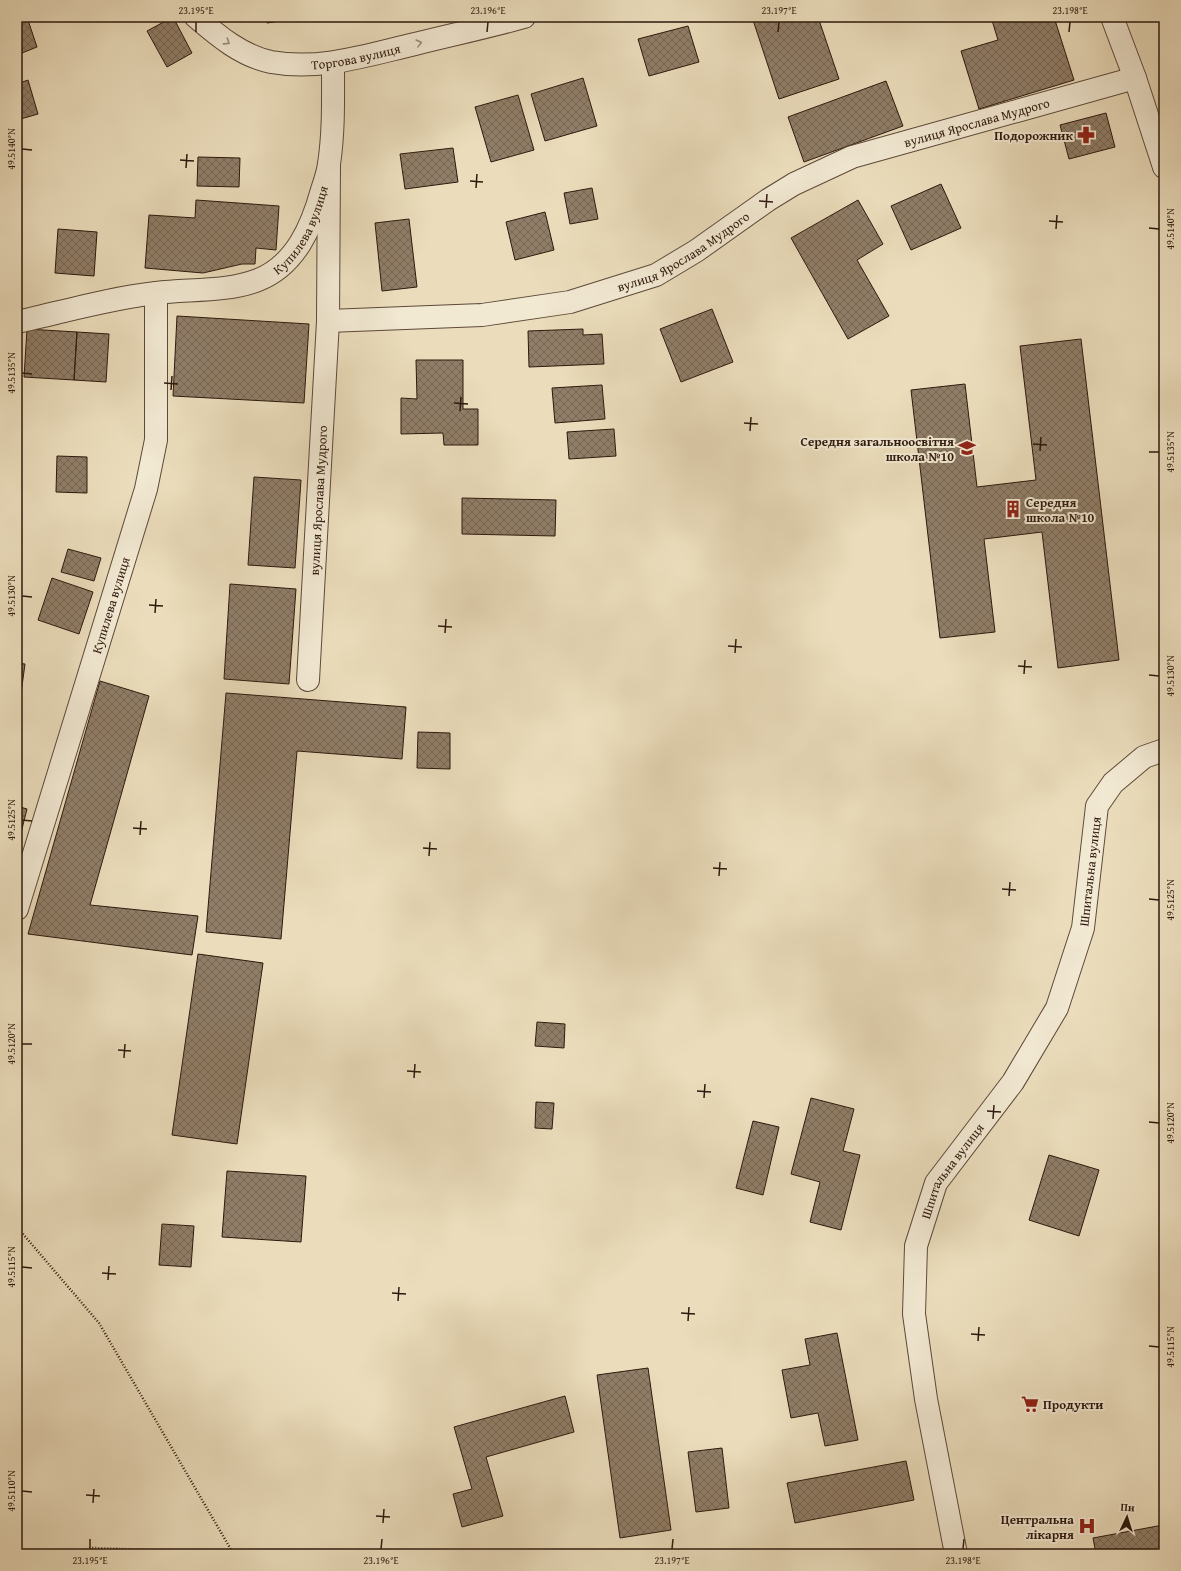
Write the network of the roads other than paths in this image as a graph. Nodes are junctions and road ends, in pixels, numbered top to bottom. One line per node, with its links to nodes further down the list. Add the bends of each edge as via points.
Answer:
1 (196, 17): 4 (street, Торгова вулиця, one-way to 4, via 241,51 270,62 299,65)
2 (524, 17): 4 (street, Торгова вулиця, one-way to 2)
3 (1112, 17): 5 (street)
4 (333, 64): 6 (street, Купилева вулиця)
5 (1134, 78): 7 (street); 9 (street, вулиця Ярослава Мудрого, via 852,157 794,184 656,275 570,302 482,315)
6 (329, 165): 8 (street, Купилева вулиця, via 314,218 306,235 294,254 277,270 259,280 238,286); 9 (street, вулиця Ярослава Мудрого)
7 (1164, 167)
8 (156, 293): 10 (street, Купилева вулиця, via 126,297); 13 (street, Купилева вулиця, via 156,440 147,482)
9 (328, 321): 11 (street, вулиця Ярослава Мудрого)
10 (17, 322)
11 (308, 680)
12 (1164, 750): 14 (street, Шпитальна вулиця, via 1144,757 1112,783 1097,806 1083,928 1057,1008 1013,1082 936,1183 916,1246 914,1314 926,1399)
13 (17, 909)
14 (956, 1554)

